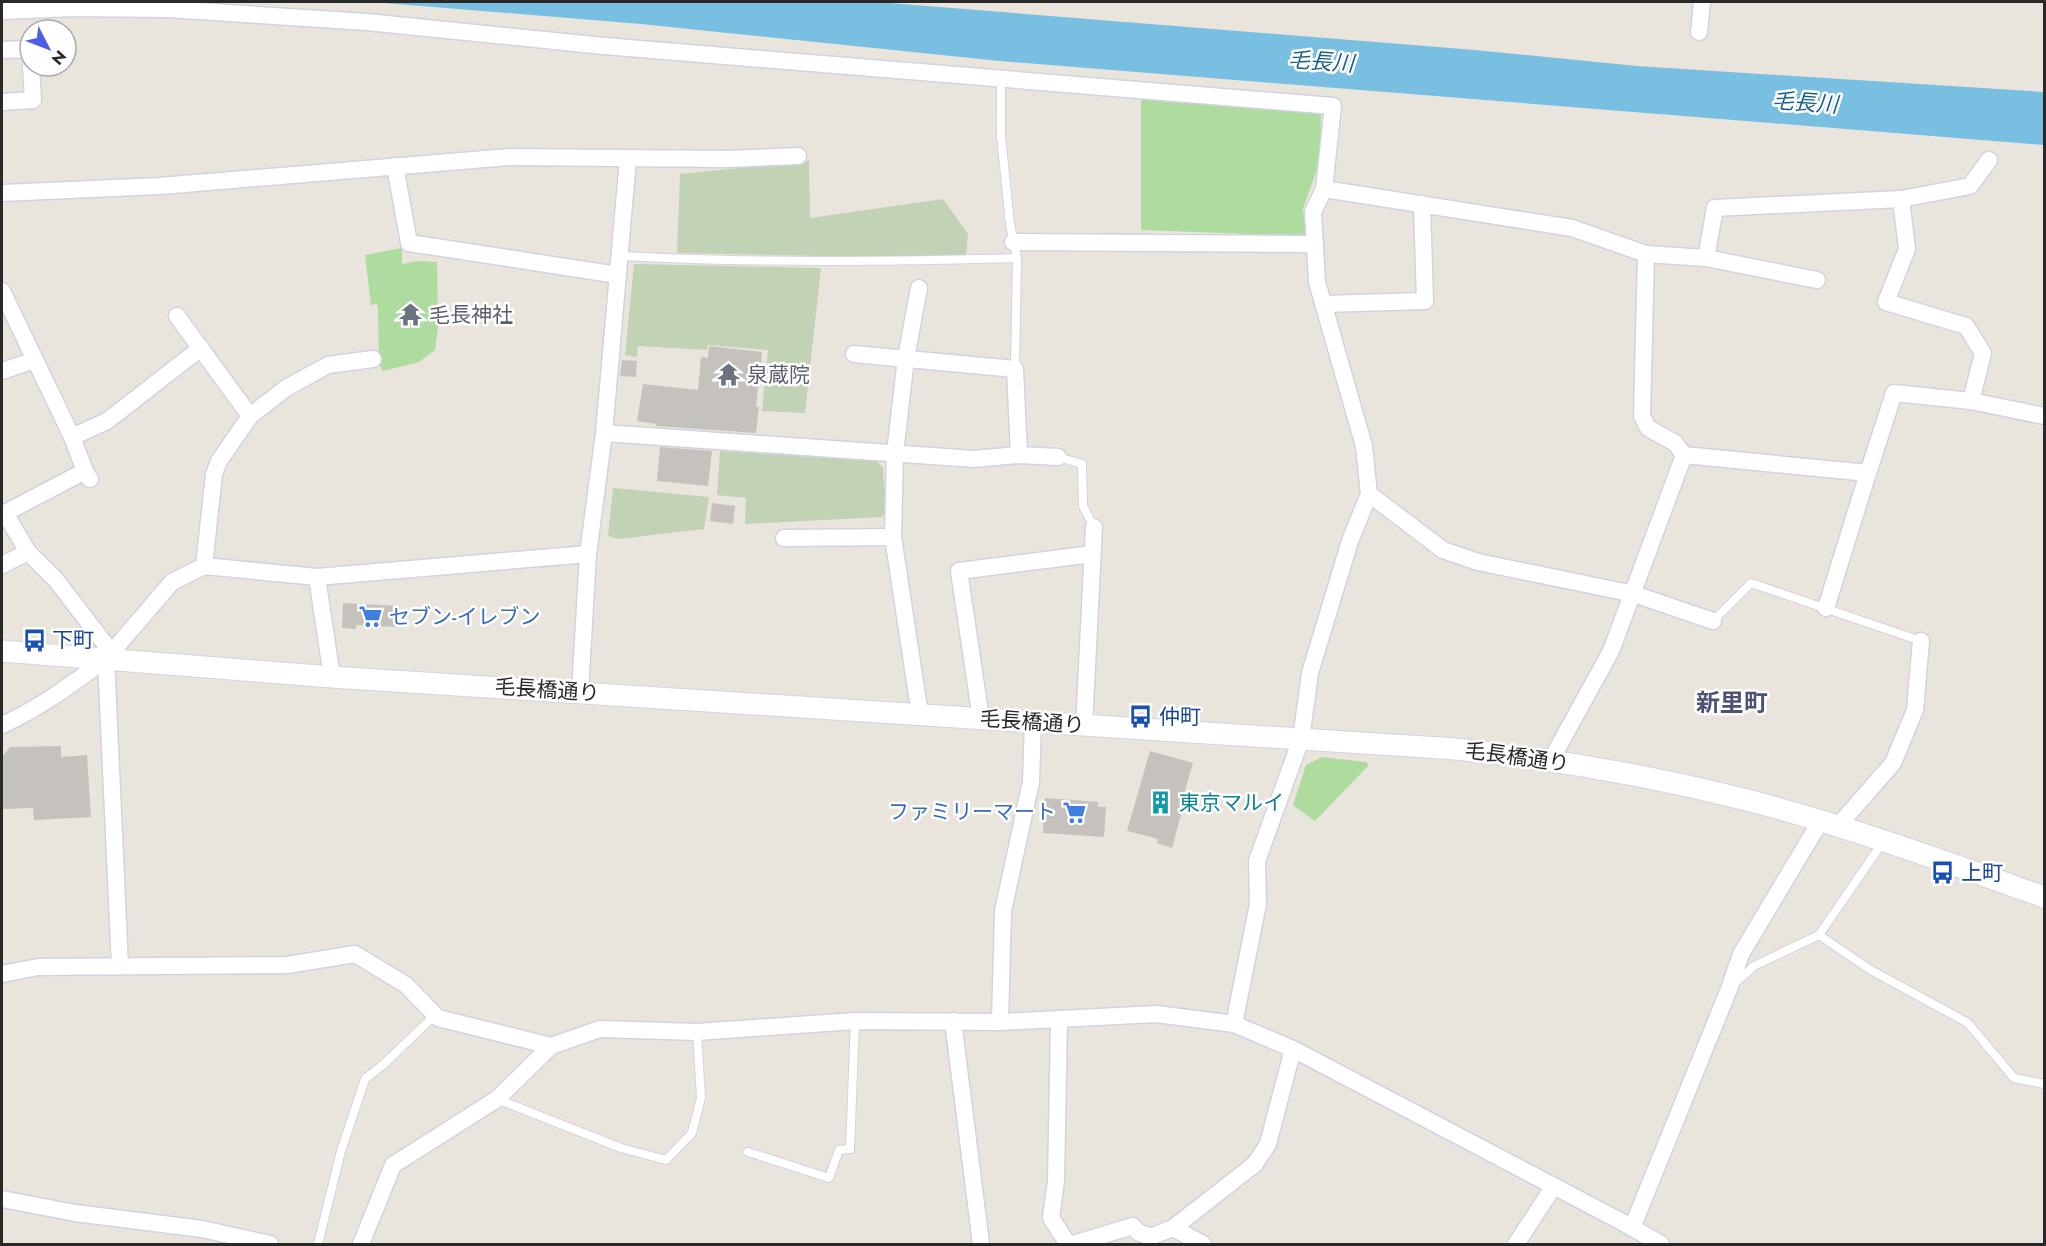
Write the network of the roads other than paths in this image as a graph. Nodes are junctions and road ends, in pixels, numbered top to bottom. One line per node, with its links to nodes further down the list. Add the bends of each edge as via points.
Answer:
1 (1702, 2): 3 (street)
2 (2, 12): 7 (street, via 166,9 367,22)
3 (1699, 32)
4 (2, 50): 5 (street)
5 (18, 50)
6 (32, 78): 8 (street, via 33,100)
7 (1001, 80): 13 (street, via 1333,106); 18 (lane, via 1001,136)
8 (2, 102)
9 (798, 156): 10 (street)
10 (628, 159): 12 (street, via 510,157); 20 (street)
11 (1989, 160): 15 (street, via 1970,186)
12 (395, 166): 14 (street, via 160,186); 22 (street, via 409,243)
13 (1324, 189): 16 (street); 17 (street, via 1313,212)
14 (2, 193)
15 (1901, 199): 21 (street, via 1715,208); 35 (street, via 1907,249 1886,302 1966,326 1983,353)
16 (1422, 204): 19 (street, via 1572,228); 26 (street, via 1425,301)
17 (1315, 244): 18 (street); 26 (street, via 1317,282)
18 (1015, 250): 20 (lane, via 850,261); 33 (lane)
19 (1646, 254): 21 (street); 42 (street, via 1642,416 1648,428 1675,443)
20 (621, 256): 22 (street)
21 (1706, 258): 23 (street)
22 (618, 275): 38 (street)
23 (1817, 280)
24 (919, 288): 30 (street)
25 (2, 291): 32 (street)
26 (1323, 304): 45 (street, via 1364,446)
27 (177, 316): 28 (street)
28 (201, 348): 36 (street); 39 (street, via 107,421)
29 (854, 354): 30 (street)
30 (906, 358): 33 (street); 40 (street)
31 (373, 359): 36 (street, via 328,365 286,388)
32 (35, 360): 34 (street); 39 (street)
33 (1015, 369): 41 (street)
34 (2, 371)
35 (1971, 401): 37 (street); 44 (street, via 1894,393)
36 (250, 416): 53 (street, via 214,474)
37 (2044, 416)
38 (604, 433): 40 (street); 50 (street)
39 (72, 437): 49 (street, via 88,476 5,513)
40 (894, 453): 41 (street, via 974,459); 47 (street)
41 (1020, 455): 43 (street)
42 (1684, 455): 44 (street); 55 (street)
43 (1058, 457): 46 (lane, via 1082,464 1083,506)
44 (1868, 473): 56 (street)
45 (1369, 494): 55 (street, via 1443,549 1478,562); 68 (street, via 1350,541 1310,673)
46 (1094, 527): 51 (street)
47 (893, 537): 48 (street); 63 (street)
48 (784, 538)
49 (28, 552): 52 (street); 60 (street, via 56,580)
50 (588, 554): 54 (street); 62 (street)
51 (1092, 555): 64 (street, via 959,571); 67 (street)
52 (2, 566)
53 (204, 566): 54 (street); 60 (street, via 172,582)
54 (317, 577): 61 (street)
55 (1634, 594): 57 (street); 69 (street, via 1611,651)
56 (1826, 608): 57 (lane, via 1751,583); 58 (lane)
57 (1713, 621)
58 (1921, 641): 70 (street, via 1915,710 1893,763)
59 (2, 651): 60 (street, 毛長橋通り)
60 (109, 656): 61 (street, 毛長橋通り); 66 (street, via 52,698); 74 (street)
61 (332, 677): 62 (street, 毛長橋通り)
62 (580, 692): 63 (street, 毛長橋通り)
63 (920, 715): 64 (street, 毛長橋通り)
64 (981, 719): 65 (street, 毛長橋通り)
65 (1033, 722): 67 (street, 毛長橋通り); 81 (street, via 1031,782 1003,911)
66 (2, 725)
67 (1083, 726): 68 (street, 毛長橋通り)
68 (1301, 739): 69 (street, 毛長橋通り, via 1456,749); 82 (street, via 1257,861 1258,903)
69 (1551, 760): 70 (street, 毛長橋通り, via 1727,796)
70 (1828, 825): 71 (street, 毛長橋通り); 76 (street, via 1741,954)
71 (1883, 842): 72 (street, 毛長橋通り); 73 (lane)
72 (2044, 897)
73 (1819, 935): 76 (lane, via 1754,966); 86 (lane, via 1869,969 1968,1023 2014,1078)
74 (120, 966): 75 (street, via 38,967); 77 (street, via 287,965 355,954 406,985)
75 (2, 974)
76 (1729, 989): 92 (street)
77 (435, 1015): 84 (street); 95 (lane, via 365,1079 341,1151)
78 (1059, 1019): 81 (street); 82 (street, via 1156,1014); 98 (street, via 1056,1181 1050,1218)
79 (855, 1021): 80 (street); 83 (street); 88 (lane, via 850,1149 839,1150 829,1178)
80 (953, 1022): 81 (street); 97 (street)
81 (1000, 1022)
82 (1234, 1024): 85 (street)
83 (697, 1032): 84 (street, via 600,1029); 87 (lane, via 701,1098 692,1133 666,1160 621,1148)
84 (551, 1046): 87 (street)
85 (1293, 1049): 89 (street); 91 (street, via 1268,1144 1255,1164)
86 (2044, 1084)
87 (497, 1099): 96 (street, via 393,1165)
88 (748, 1152)
89 (1554, 1186): 92 (street); 101 (street)
90 (2, 1199): 94 (street, via 202,1229)
91 (1173, 1228): 93 (street); 100 (street)
92 (1632, 1228): 102 (street)
93 (1149, 1241): 99 (street, via 1133,1226)
94 (270, 1245)
95 (318, 1245)
96 (362, 1245)
97 (981, 1245)
98 (1068, 1245)
99 (1073, 1245)
100 (1203, 1245)
101 (1516, 1245)
102 (1661, 1245)

